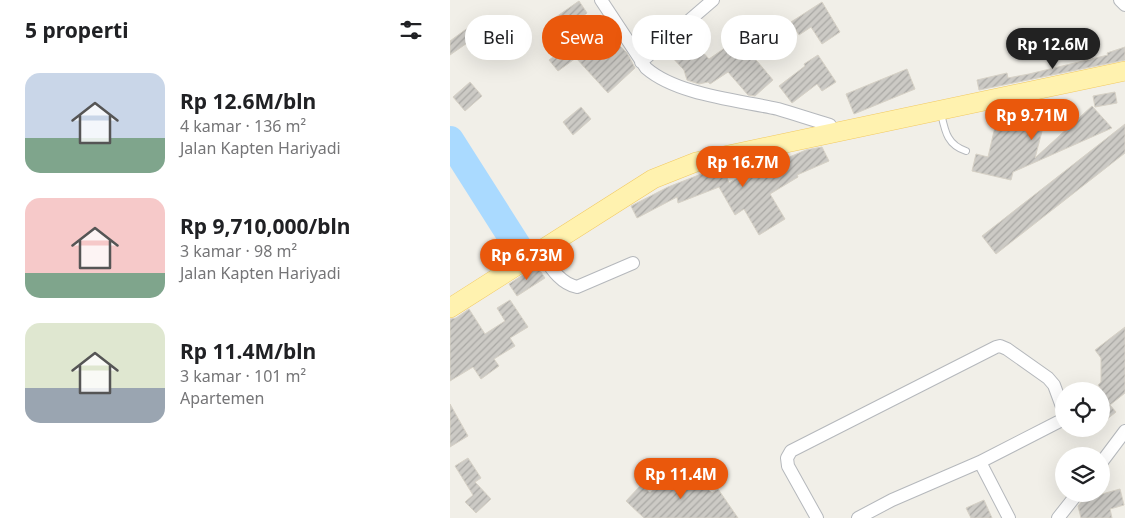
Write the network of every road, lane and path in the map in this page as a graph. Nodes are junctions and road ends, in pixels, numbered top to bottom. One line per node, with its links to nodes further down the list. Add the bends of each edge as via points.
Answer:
1 (601, 0): 5 (street)
2 (713, 0): 5 (street)
3 (1120, 0): 4 (street)
4 (1125, 5)
5 (642, 62): 8 (street, via 654,75 667,82 830,125)
6 (1125, 71): 7 (main road)
7 (940, 112): 8 (main road); 9 (lane, via 951,142)
8 (834, 134): 10 (main road, via 696,162 673,170 653,179)
9 (966, 151)
10 (544, 257): 11 (street, via 560,279 577,287); 12 (main road)
11 (633, 263)
12 (450, 308)
13 (1055, 388): 19 (street, via 1045,374 1007,349 996,348 790,451 788,466)
14 (1055, 424): 17 (street)
15 (1125, 431): 16 (street)
16 (1110, 451)
17 (980, 462): 20 (street); 21 (street)
18 (1071, 502): 22 (street)
19 (817, 518)
20 (858, 518)
21 (1009, 518)
22 (1058, 518)

